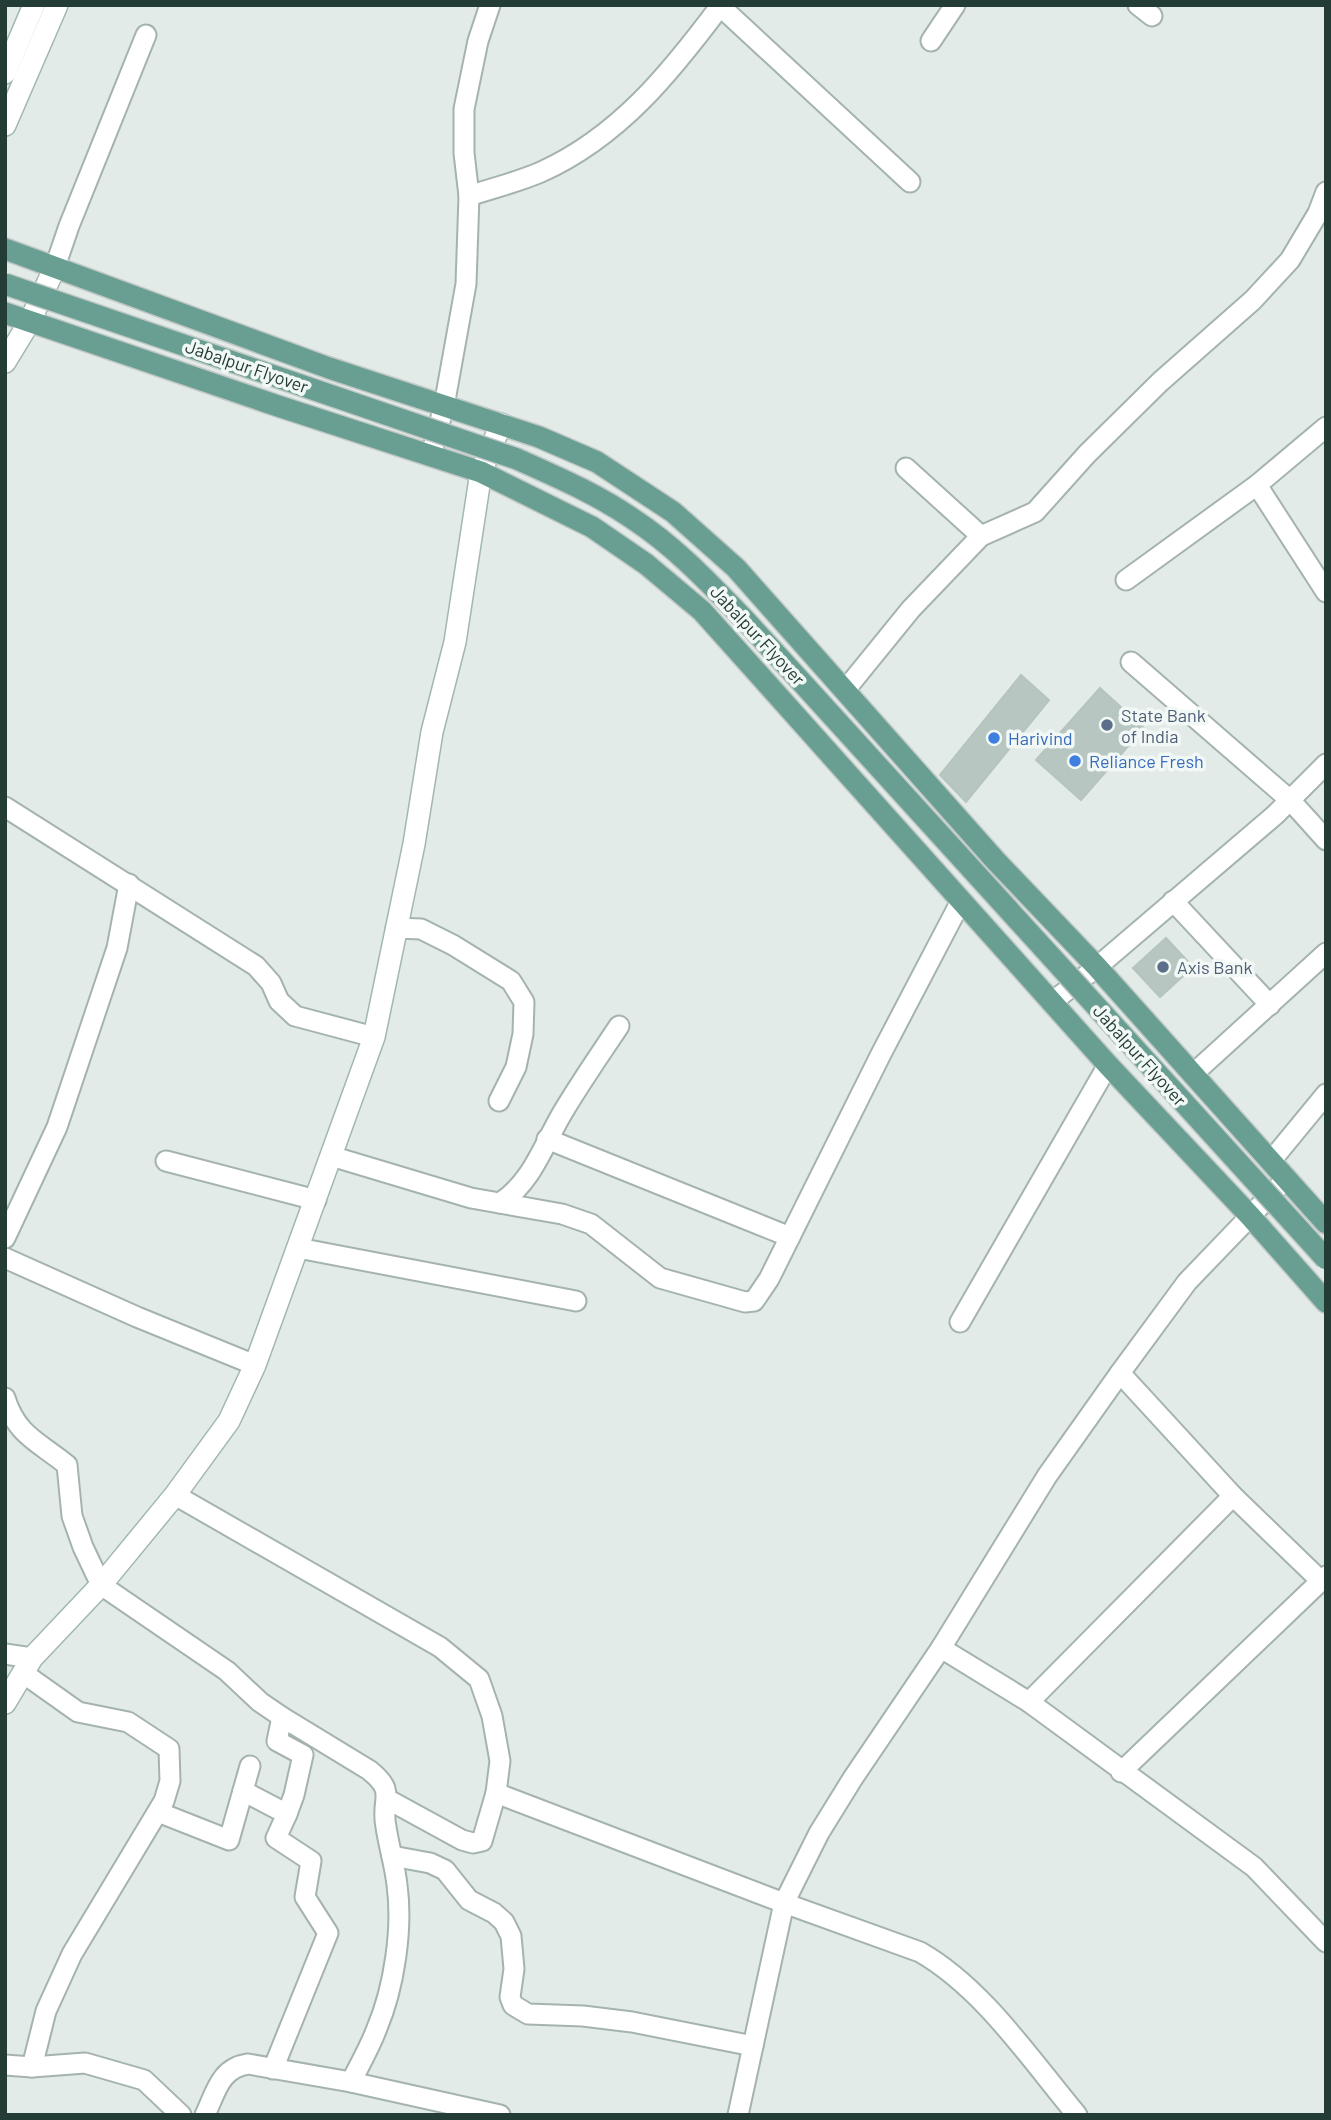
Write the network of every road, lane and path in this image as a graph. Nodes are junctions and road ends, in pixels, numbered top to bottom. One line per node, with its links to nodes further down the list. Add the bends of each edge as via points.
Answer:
1 (34, 5): 8 (street)
2 (57, 5): 9 (street)
3 (490, 5): 12 (street, via 464,109)
4 (955, 5): 7 (street)
5 (721, 6): 10 (street); 12 (street, via 665,78 609,132 541,172)
6 (146, 35): 14 (street)
7 (931, 41)
8 (5, 73)
9 (5, 125)
10 (910, 183)
11 (1326, 192): 26 (street, via 1290,260 1252,300 1160,382 1035,512)
12 (469, 196): 19 (street, via 466,284)
13 (5, 249): 14 (main road)
14 (55, 267): 17 (street); 19 (main road)
15 (5, 284): 62 (main road, Jabalpur Flyover, bridge, via 517,459 581,487 635,520 694,567 746,621)
16 (5, 313): 17 (main road)
17 (30, 321): 18 (street); 22 (main road)
18 (5, 362)
19 (444, 406): 20 (main road); 22 (street)
20 (501, 424): 24 (street); 30 (main road, via 597,462 673,512 736,568)
21 (1326, 426): 25 (street)
22 (431, 455): 24 (main road)
23 (906, 468): 26 (street)
24 (481, 472): 36 (main road, via 592,527 702,611); 38 (street, via 455,642 432,732)
25 (1257, 485): 27 (street); 28 (street)
26 (981, 536): 30 (street, via 911,609)
27 (1126, 580)
28 (1326, 592)
29 (1131, 662): 32 (street)
30 (846, 689): 40 (main road, via 995,860)
31 (1326, 764): 32 (street)
32 (1290, 800): 34 (street); 37 (street)
33 (5, 807): 35 (street)
34 (1326, 840)
35 (129, 884): 44 (street, via 256,966 295,1016); 59 (street, via 117,948 57,1127)
36 (961, 901): 41 (main road); 58 (street)
37 (1173, 901): 40 (street); 42 (street)
38 (396, 928): 44 (street); 48 (street, via 421,929 453,945 511,981 524,1002 516,1067)
39 (1326, 953): 42 (street)
40 (1097, 967): 41 (street); 46 (main road)
41 (1052, 1002): 45 (main road)
42 (1270, 1005): 46 (street)
43 (619, 1026): 49 (street)
44 (374, 1037): 50 (street)
45 (1108, 1065): 56 (main road); 65 (street)
46 (1193, 1074): 52 (main road)
47 (1326, 1094): 52 (street)
48 (499, 1101)
49 (547, 1139): 55 (street, via 522,1184); 58 (street)
50 (331, 1156): 54 (street); 55 (street, via 471,1199)
51 (166, 1161): 54 (street)
52 (1271, 1161): 53 (main road)
53 (1286, 1179): 56 (street); 57 (main road)
54 (316, 1200): 60 (street)
55 (500, 1203): 58 (street, via 591,1224 660,1278 744,1302 761,1294)
56 (1251, 1217): 64 (main road); 67 (street, via 1187,1282)
57 (1326, 1223)
58 (790, 1237)
59 (5, 1238)
60 (298, 1248): 63 (street); 66 (street)
61 (5, 1258): 66 (street)
62 (1326, 1259)
63 (576, 1301)
64 (1326, 1302)
65 (960, 1322)
66 (255, 1365): 69 (street, via 229,1421)
67 (1119, 1373): 70 (street); 73 (street, via 1047,1476)
68 (5, 1398): 72 (street, via 11,1417 32,1440 67,1465 72,1516)
69 (175, 1496): 72 (street); 82 (street, via 440,1647 479,1679 500,1760)
70 (1233, 1496): 71 (street); 76 (street)
71 (1323, 1578): 80 (street)
72 (101, 1585): 75 (street); 78 (street, via 227,1671)
73 (941, 1648): 76 (street); 87 (street, via 819,1833)
74 (5, 1654): 75 (street)
75 (27, 1665): 77 (street); 84 (street, via 78,1712 128,1722 169,1749 170,1781)
76 (1029, 1702): 80 (street)
77 (5, 1703)
78 (282, 1717): 83 (street, via 369,1770 387,1789); 85 (street, via 277,1741 303,1755)
79 (250, 1766): 81 (street)
80 (1121, 1772): 88 (street, via 1254,1867)
81 (243, 1791): 84 (street, via 229,1840); 85 (street)
82 (496, 1793): 83 (street, via 481,1841 473,1843); 87 (street)
83 (387, 1799): 86 (street, via 384,1812)
84 (158, 1812): 91 (street, via 72,1954 46,2011)
85 (287, 1814): 92 (street, via 276,1838 311,1861 305,1896 328,1933)
86 (392, 1856): 89 (street, via 445,1870 469,1900 504,1922 511,1936 510,1997 520,2011 632,2022); 93 (street, via 398,1888 390,1989 378,2028)
87 (784, 1903): 89 (street); 98 (street, via 939,1963 975,1993)
88 (1326, 1942)
89 (753, 2046): 97 (street)
90 (5, 2065): 91 (street)
91 (32, 2067): 94 (street, via 85,2063 144,2080)
92 (273, 2069): 93 (street); 95 (street, via 235,2066 224,2075)
93 (351, 2082): 96 (street)
94 (181, 2115)
95 (205, 2115)
96 (500, 2115)
97 (738, 2115)
98 (1077, 2115)

